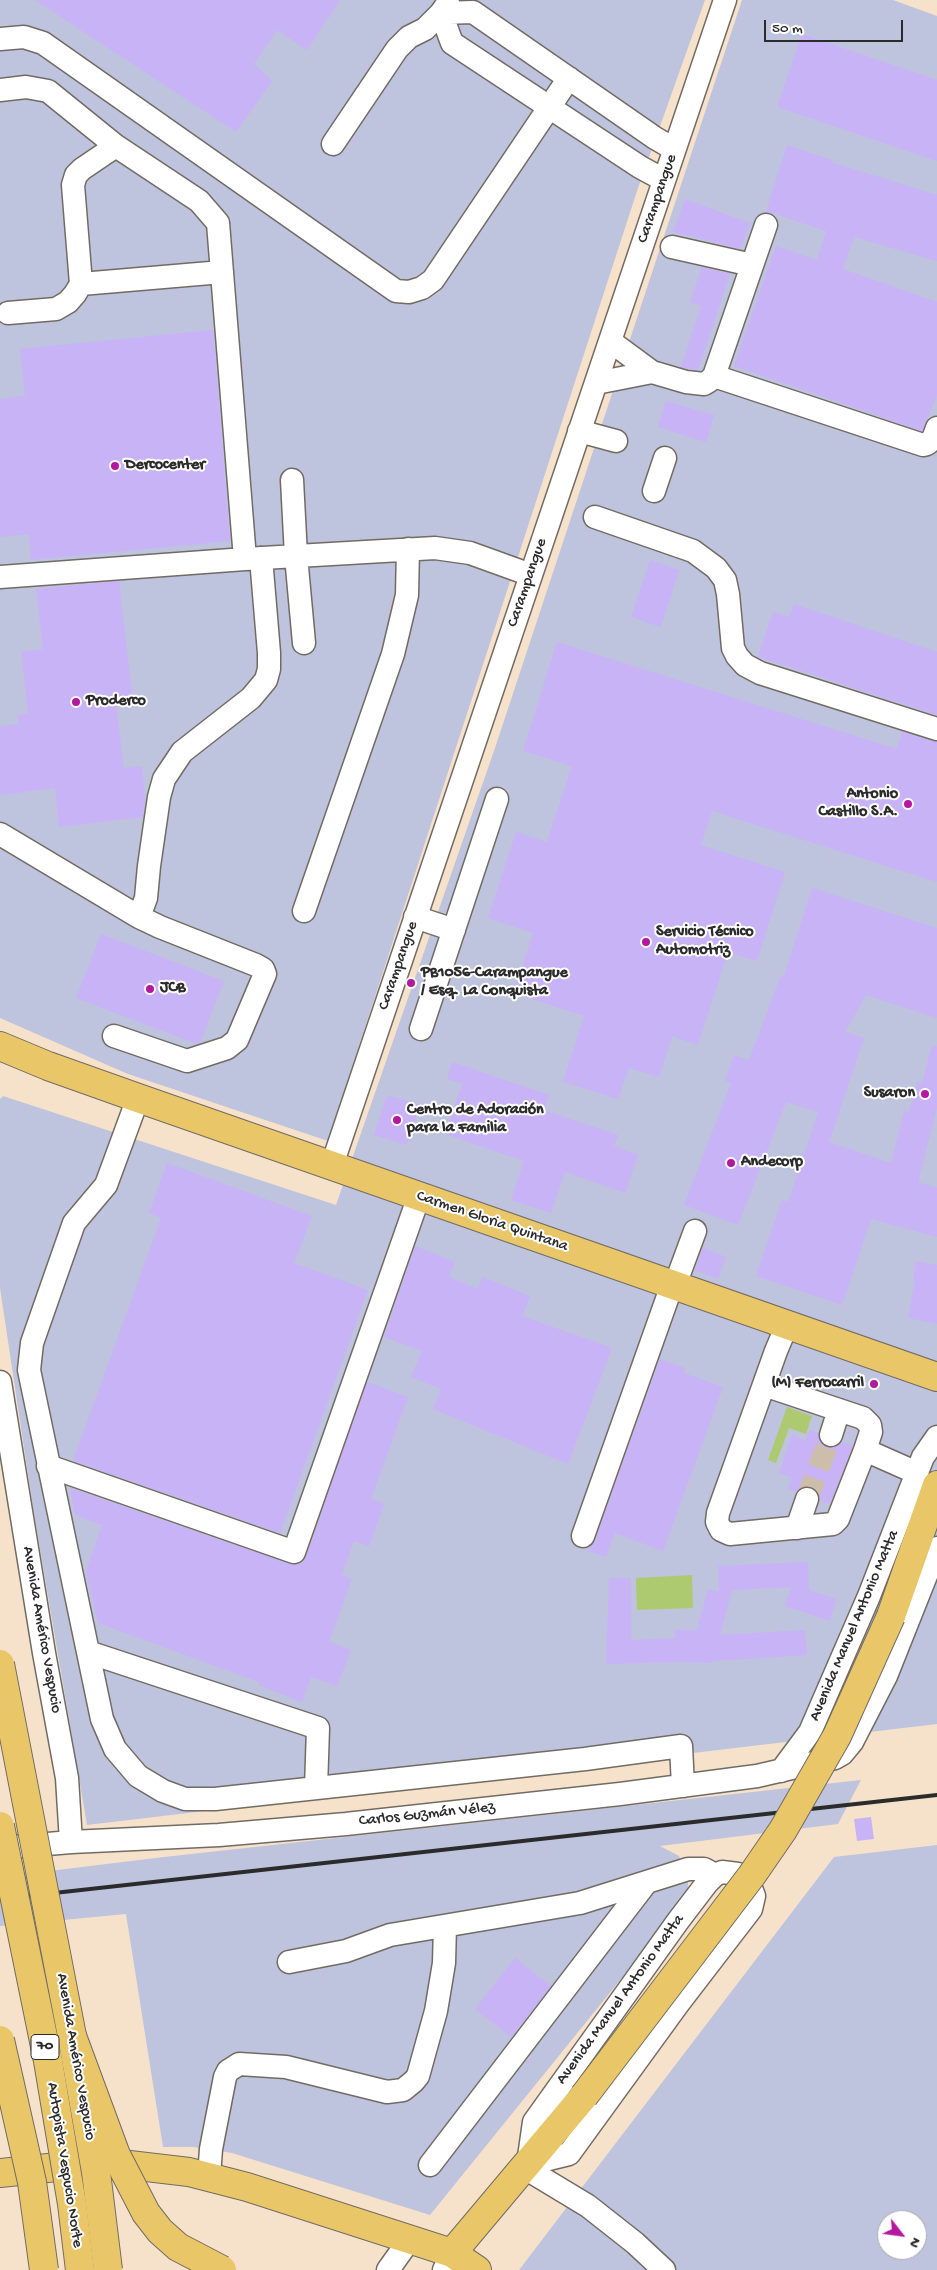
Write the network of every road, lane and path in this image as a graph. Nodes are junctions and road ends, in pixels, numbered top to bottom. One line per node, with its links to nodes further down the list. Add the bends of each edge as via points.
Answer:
1 (725, 0): 9 (street, Carampangue)
2 (446, 7): 4 (street, via 473,12); 6 (street, via 452,43); 7 (street, via 425,29 397,48)
3 (0, 39): 6 (street, via 24,36 43,43 396,291 409,292 433,280)
4 (569, 78): 6 (street); 9 (street)
5 (0, 90): 8 (street, via 26,87 48,91)
6 (549, 106): 10 (street, via 640,168)
7 (333, 144)
8 (116, 146): 14 (street, via 199,201 218,223); 15 (street, via 82,169 72,185)
9 (674, 149): 10 (street, Carampangue)
10 (664, 180): 17 (street, Carampangue)
11 (766, 226): 13 (street)
12 (672, 247): 13 (street)
13 (752, 265): 19 (street)
14 (222, 272): 15 (street); 30 (street)
15 (81, 284): 16 (street, via 68,302 56,310)
16 (8, 313)
17 (610, 341): 18 (street); 20 (street, Carampangue)
18 (652, 372): 19 (street, via 704,384); 20 (street)
19 (714, 376): 21 (street, via 923,445 933,438)
20 (596, 383): 22 (street, Carampangue)
21 (937, 428)
22 (579, 430): 23 (street); 31 (street, Carampangue)
23 (616, 441)
24 (666, 458): 26 (street)
25 (292, 480): 29 (street)
26 (654, 491)
27 (595, 517): 34 (street, via 693,551 716,568 725,580 728,594 733,648 745,665 760,673)
28 (408, 549): 29 (street); 31 (street, via 435,548 470,553); 37 (street, via 407,595 395,650)
29 (296, 556): 30 (street); 33 (street)
30 (253, 558): 32 (street); 38 (street, via 269,653 266,680 251,698 182,752 164,779 154,827 146,898)
31 (531, 575): 39 (street, Carampangue)
32 (0, 577)
33 (304, 643)
34 (937, 729)
35 (497, 799): 40 (street)
36 (0, 834): 38 (street)
37 (304, 911)
38 (140, 917): 42 (street, via 160,928 256,964 265,974 237,1040 220,1051 187,1062)
39 (415, 917): 40 (street); 47 (street, Carampangue)
40 (454, 930): 41 (street)
41 (421, 1029)
42 (114, 1036)
43 (0, 1046): 45 (main road, Carmen Gloria Quintana)
44 (0, 1060): 45 (main road, Carmen Gloria Quintana)
45 (48, 1066): 46 (main road, Carmen Gloria Quintana)
46 (138, 1098): 47 (main road, Carmen Gloria Quintana); 59 (street, via 106,1185 74,1223 32,1343 29,1370)
47 (332, 1165): 48 (main road, Carmen Gloria Quintana)
48 (419, 1196): 50 (main road, Carmen Gloria Quintana); 59 (street, via 294,1552)
49 (696, 1231): 50 (street)
50 (673, 1285): 51 (main road, Carmen Gloria Quintana); 63 (street)
51 (787, 1325): 52 (main road, Carmen Gloria Quintana); 54 (street)
52 (937, 1377)
53 (0, 1382): 71 (street, Avenida Américo Vespucio, via 67,1778)
54 (764, 1385): 55 (street); 62 (street, via 717,1522 721,1530 730,1534)
55 (839, 1410): 56 (street); 58 (street, via 863,1418 870,1425 872,1432)
56 (831, 1435)
57 (937, 1437): 60 (street, Avenida Manuel Antonio Matta, via 923,1458)
58 (866, 1450): 60 (street); 62 (street, via 838,1519 833,1524)
59 (48, 1466): 65 (street)
60 (927, 1479): 67 (street, Avenida Manuel Antonio Matta, via 869,1596 810,1732); 80 (main road, Avenida Manuel Antonio Matta, bridge, via 891,1616 837,1736 752,1875 584,2096)
61 (807, 1499): 62 (street)
62 (797, 1528)
63 (583, 1536)
64 (937, 1548): 67 (street, via 886,1676 852,1742 836,1758)
65 (88, 1652): 69 (street, via 318,1728); 69 (street, via 102,1719 115,1749 138,1776 163,1791 185,1799 215,1800)
66 (0, 1664): 77 (main road, Avenida Américo Vespucio, bridge)
67 (781, 1771): 68 (street, Carlos Guzmán Vélez)
68 (683, 1786): 69 (street, via 681,1746); 71 (street, Carlos Guzmán Vélez, via 346,1824 219,1835)
69 (316, 1788)
70 (0, 1826): 86 (main road, Autopista Vespucio Norte / 70, bridge, via 48,2061)
71 (71, 1842): 72 (street)
72 (0, 1848)
73 (715, 1875): 74 (street, via 704,1869 688,1869); 80 (street, Avenida Manuel Antonio Matta, via 640,1973 534,2122); 80 (street, via 730,1872 745,1878 752,1889 754,1903 751,1909 569,2154)
74 (646, 1884): 75 (street, via 580,1903); 79 (street)
75 (444, 1926): 76 (street, via 390,1935 346,1951); 82 (street, via 444,1963 436,2011 414,2082 403,2090 387,2092 308,2071 266,2064 239,2064 225,2077)
76 (289, 1962)
77 (72, 2036): 87 (main road, Avenida Américo Vespucio, bridge, via 96,2172); 88 (main road, bridge, via 116,2155 146,2213 178,2247)
78 (0, 2040): 85 (main road, Autopista Vespucio Norte, bridge, via 32,2182)
79 (430, 2165)
80 (526, 2166): 84 (main road, Avenida Manuel Antonio Matta); 91 (street, via 588,2206)
81 (0, 2173): 82 (main road, via 104,2162)
82 (208, 2176): 83 (main road)
83 (410, 2239): 84 (main road); 89 (street)
84 (448, 2261): 90 (main road)
85 (44, 2270)
86 (80, 2270)
87 (108, 2270)
88 (222, 2270)
89 (388, 2270)
90 (477, 2270)
91 (664, 2270)

